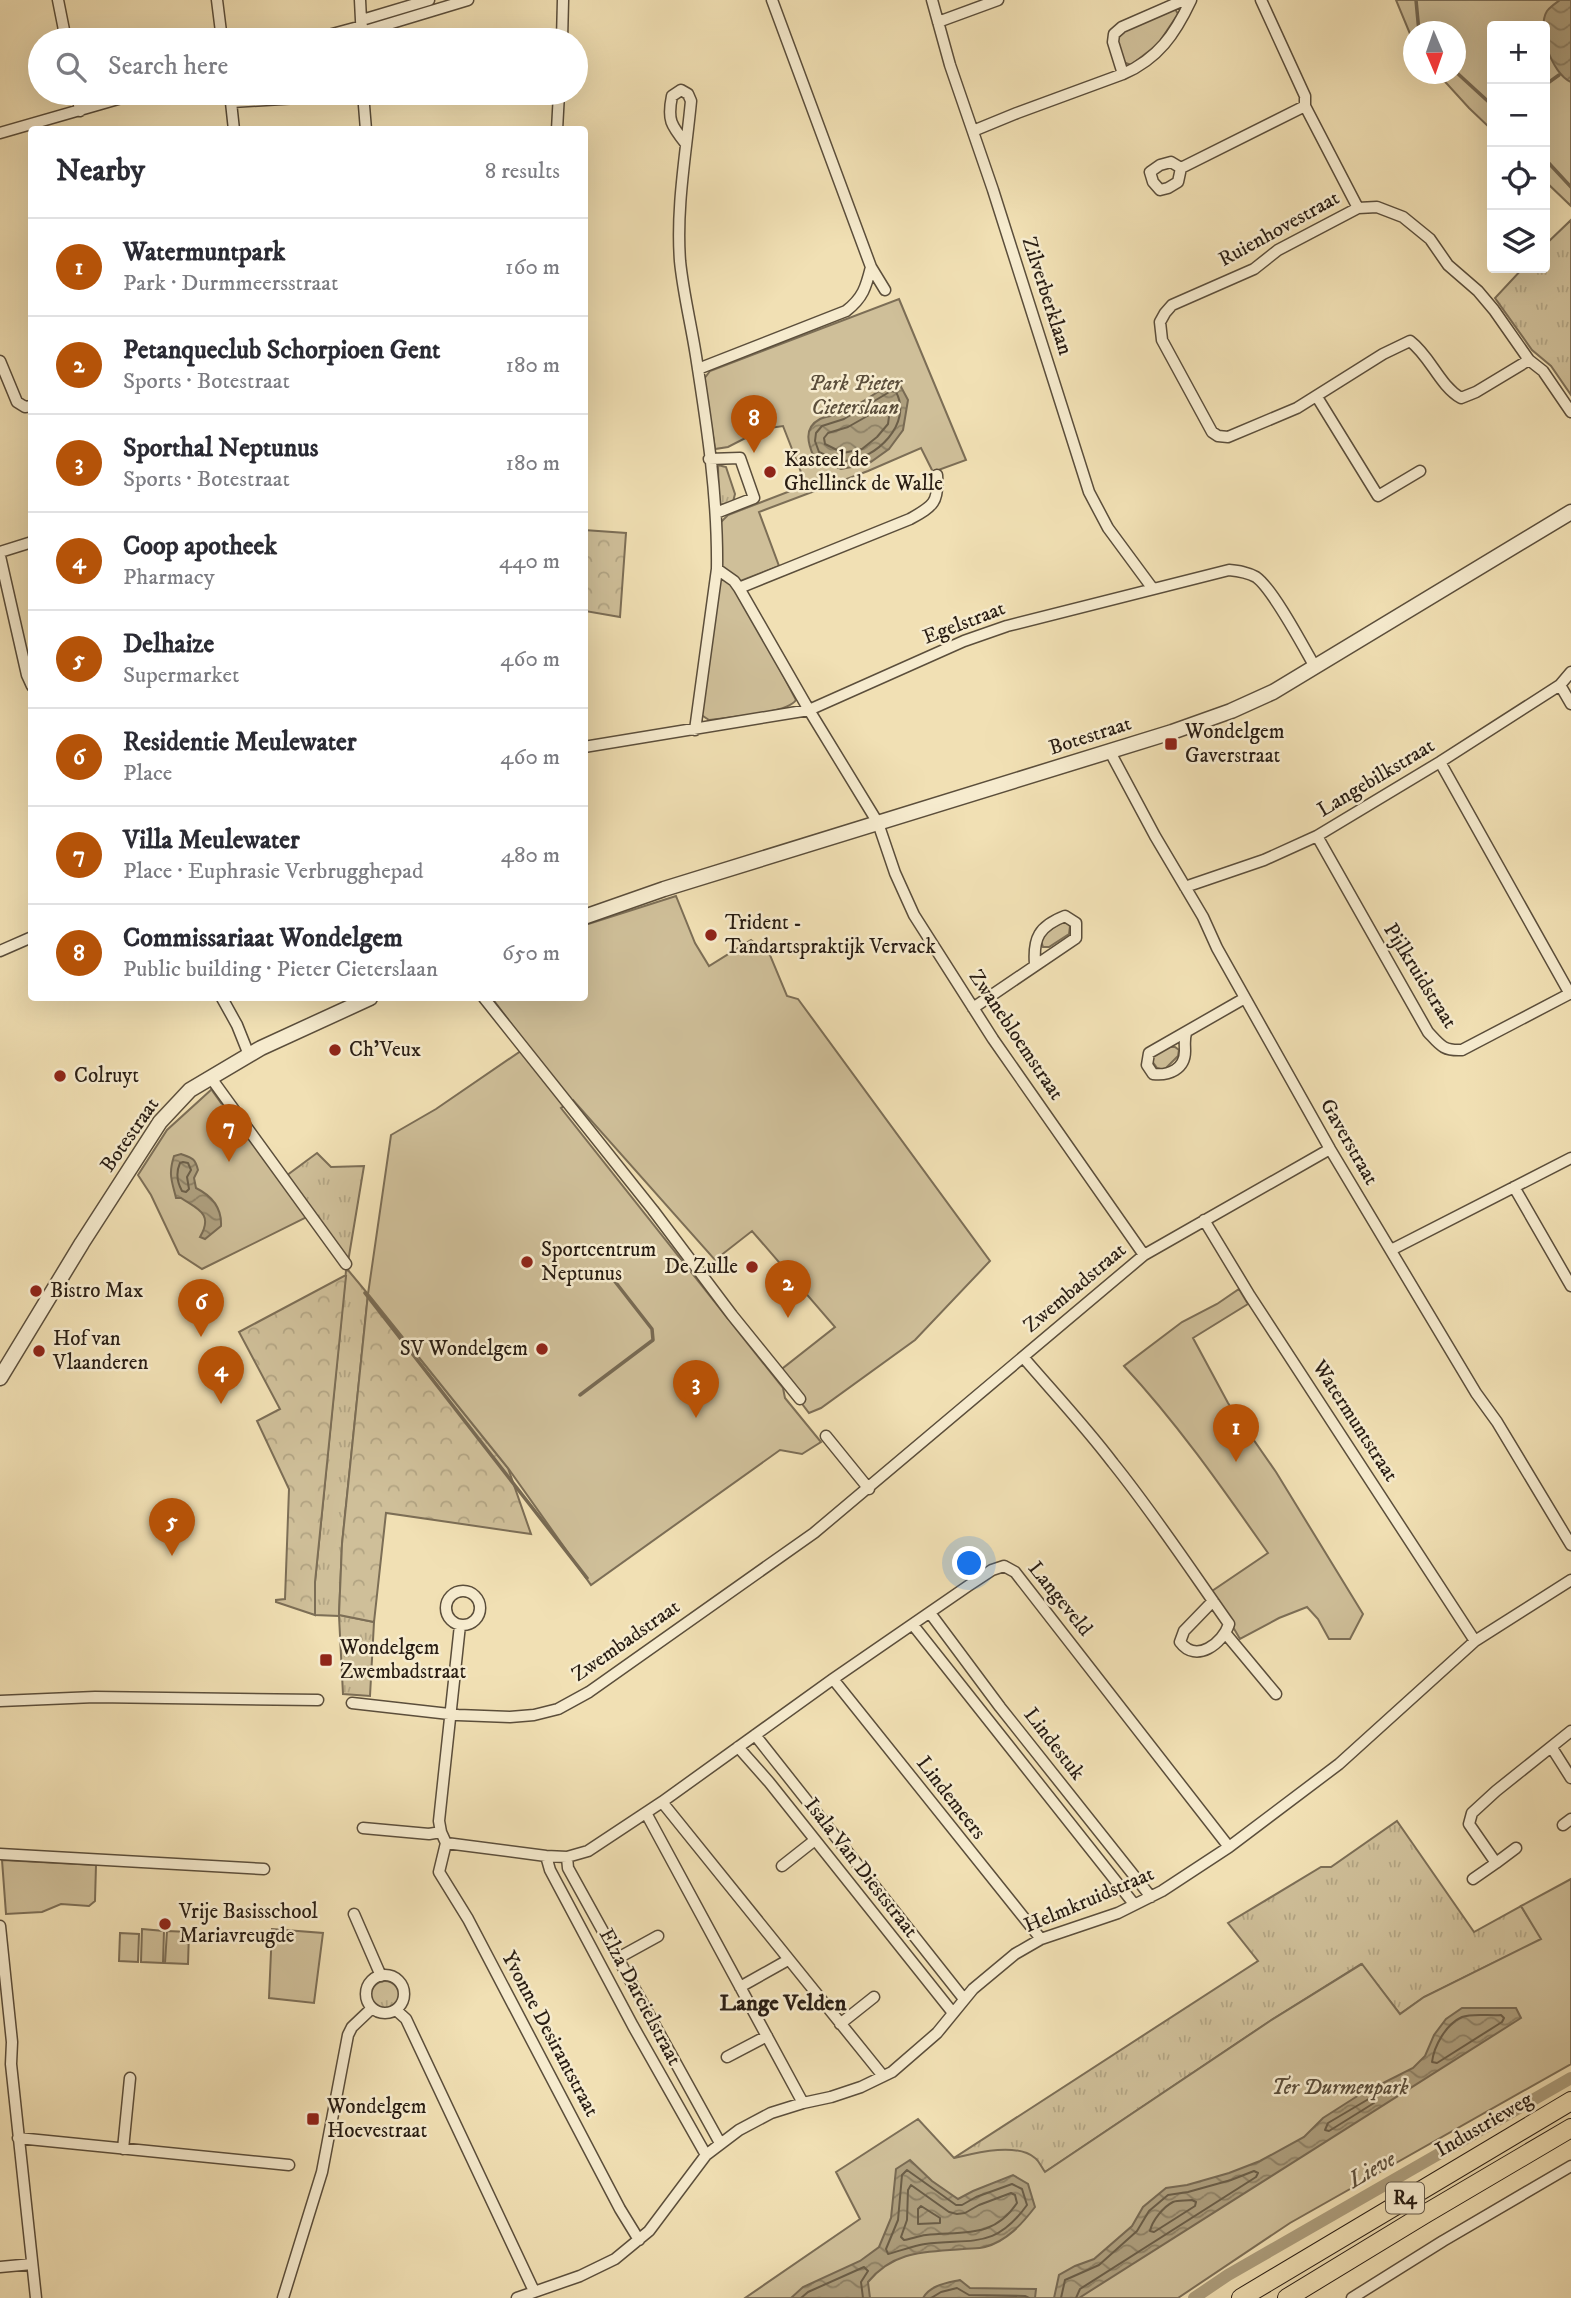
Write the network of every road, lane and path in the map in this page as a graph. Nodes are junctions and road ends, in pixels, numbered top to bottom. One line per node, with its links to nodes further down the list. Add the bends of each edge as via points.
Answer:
1 (58, 0): 16 (street)
2 (218, 0): 17 (street)
3 (360, 0): 18 (street)
4 (429, 0): 19 (street)
5 (468, 0): 20 (street)
6 (563, 0): 14 (street)
7 (572, 0): 14 (street)
8 (772, 0): 40 (street)
9 (932, 0): 15 (street, Zilverberklaan)
10 (998, 0): 15 (street)
11 (1184, 0): 22 (street, via 1114,34)
12 (1191, 0): 22 (street, via 1165,45 1150,60)
13 (1261, 0): 28 (street, via 1305,96)
14 (563, 14): 21 (street)
15 (938, 22): 35 (street, Zilverberklaan)
16 (64, 28)
17 (221, 28)
18 (362, 28)
19 (364, 28)
20 (366, 28)
21 (562, 28)
22 (1123, 74): 35 (street)
23 (79, 105): 29 (street)
24 (100, 105): 29 (street)
25 (232, 105): 31 (street)
26 (364, 105): 32 (street)
27 (558, 105): 33 (street)
28 (1305, 106): 38 (street); 39 (street)
29 (80, 111): 30 (street)
30 (47, 125)
31 (234, 126)
32 (366, 126)
33 (557, 126)
34 (28, 128): 36 (street)
35 (973, 131): 59 (street, Zilverberklaan, via 1089,492 1108,528)
36 (0, 133)
37 (686, 144): 44 (street, via 680,261)
38 (1181, 168)
39 (1358, 208): 42 (street, Ruienhovestraat, via 1377,208 1403,217 1430,239 1448,265 1494,310); 45 (street, Ruienhovestraat, via 1278,250 1254,269 1171,305 1160,322 1161,340 1218,436 1239,433)
40 (871, 267): 41 (street); 44 (street, via 865,292 846,311)
41 (885, 290)
42 (1529, 360): 45 (street, Ruienhovestraat, via 1461,398 1410,341); 47 (street, Ruienhovestraat, via 1543,371)
43 (0, 361): 46 (street, via 17,402)
44 (698, 369): 48 (street)
45 (1317, 397): 51 (street)
46 (28, 407)
47 (1571, 412)
48 (709, 459): 54 (street); 54 (street, via 740,457 754,498)
49 (1420, 471): 51 (street)
50 (937, 475): 58 (street, via 938,494 927,509 910,519)
51 (1378, 496): 52 (street)
52 (1366, 503)
53 (1571, 512): 60 (street, Botestraat)
54 (716, 513): 57 (street)
55 (28, 544): 56 (street)
56 (0, 554): 62 (street)
57 (717, 569): 58 (street, Zwanebloemstraat); 66 (street)
58 (739, 588): 65 (street, Zwanebloemstraat)
59 (1153, 589): 60 (street, Egelstraat, via 1229,570 1244,571 1258,578); 65 (street, Egelstraat, via 964,641)
60 (1315, 667): 68 (street, Botestraat, via 1231,711)
61 (1571, 672): 63 (street, Langebilkstraat)
62 (28, 677)
63 (1560, 685): 64 (street); 69 (street, Langebilkstraat)
64 (1571, 704)
65 (809, 710): 66 (street, Egelstraat); 70 (street, Zwanebloemstraat)
66 (695, 730): 67 (street, Egelstraat)
67 (588, 746)
68 (1110, 750): 70 (street, Botestraat); 72 (street, Gaverstraat)
69 (1440, 762): 71 (street, Langebilkstraat); 77 (street)
70 (878, 824): 73 (street, Botestraat); 82 (street, Zwanebloemstraat, via 914,915)
71 (1317, 836): 72 (street, Langebilkstraat); 77 (street, Pijlkruidstraat, via 1428,1032 1448,1051 1462,1050)
72 (1185, 887): 78 (street, Gaverstraat)
73 (588, 916)
74 (28, 939): 75 (street)
75 (0, 951)
76 (1035, 964): 76 (street, via 1076,938 1076,923 1065,916 1051,921 1038,934); 82 (street)
77 (1570, 994)
78 (1245, 998): 83 (street); 86 (street, Gaverstraat)
79 (224, 1001): 84 (street)
80 (364, 1001): 84 (street, Botestraat)
81 (486, 1001): 96 (street)
82 (973, 1008): 91 (street, Zwanebloemstraat)
83 (1186, 1033)
84 (249, 1055): 85 (street, Botestraat)
85 (211, 1078): 92 (street); 95 (street, Botestraat, via 190,1090 160,1122)
86 (1330, 1149): 89 (street, Zwembadstraat); 90 (street, Gaverstraat)
87 (1571, 1158): 88 (street)
88 (1514, 1187): 90 (street); 93 (street)
89 (1205, 1220): 91 (street, Zwembadstraat); 106 (street, Watermuntstraat)
90 (1391, 1250): 99 (street, Gaverstraat)
91 (1144, 1255): 94 (street, Zwembadstraat)
92 (346, 1264)
93 (1571, 1286)
94 (1023, 1357): 98 (street, Zwembadstraat); 101 (street, via 1113,1462)
95 (0, 1378)
96 (800, 1399)
97 (826, 1436): 98 (street)
98 (869, 1489): 112 (street, Zwembadstraat, via 814,1533 589,1692 558,1709 510,1717)
99 (1571, 1545)
100 (1571, 1580): 106 (street, Helmkruidstraat)
101 (1213, 1601): 105 (street, via 1229,1623); 105 (street, via 1180,1642 1186,1650 1202,1651)
102 (930, 1613): 104 (street, Langeveld); 124 (street, Langeveld, via 992,1570 1010,1568); 133 (street, Lindestuk)
103 (460, 1625): 112 (street)
104 (913, 1625): 107 (street, Langeveld); 134 (street, Lindestuk)
105 (1226, 1634): 108 (street)
106 (1475, 1641): 124 (street, Helmkruidstraat, via 1339,1764)
107 (833, 1679): 114 (street, Langeveld); 138 (street, Lindemeers)
108 (1276, 1694)
109 (318, 1700): 110 (street, via 95,1697)
110 (0, 1701)
111 (352, 1703): 112 (street, Zwembadstraat)
112 (451, 1714): 121 (street)
113 (1571, 1731): 116 (street)
114 (755, 1735): 115 (street, Langeveld); 144 (street, Isala Van Dieststraat)
115 (738, 1747): 118 (street, Langeveld); 122 (street, Isala Van Dieststraat)
116 (1552, 1748): 117 (street); 129 (street, via 1469,1818)
117 (1571, 1778)
118 (662, 1802): 119 (street); 140 (street)
119 (646, 1813): 128 (street, via 588,1851); 142 (street)
120 (363, 1828): 121 (street)
121 (441, 1832): 123 (street)
122 (815, 1840): 130 (street); 147 (street, Isala Van Dieststraat)
123 (446, 1843): 127 (street); 164 (street, Yvonne Desirantstraat, via 439,1872)
124 (1229, 1847): 133 (street, Helmkruidstraat)
125 (1516, 1848): 129 (street)
126 (0, 1854): 131 (street)
127 (547, 1856): 128 (street); 149 (street, Elza Darcielstraat, via 550,1870)
128 (567, 1857): 139 (street, Elza Darcielstraat, via 568,1868)
129 (1496, 1863): 132 (street)
130 (782, 1866)
131 (264, 1869)
132 (1473, 1879)
133 (1151, 1897): 134 (street, Helmkruidstraat)
134 (1134, 1904): 138 (street, Helmkruidstraat)
135 (354, 1914): 141 (street)
136 (0, 1926): 158 (street)
137 (659, 1936): 139 (street)
138 (1041, 1940): 144 (street, Helmkruidstraat, via 1015,1954)
139 (618, 1958): 150 (street, Elza Darcielstraat)
140 (788, 1960): 142 (street); 148 (street)
141 (381, 1976): 145 (street, via 367,1989); 146 (street, via 393,1977 403,1988 404,1998)
142 (740, 1987): 151 (street)
143 (874, 1997): 148 (street)
144 (964, 2000): 147 (street, Helmkruidstraat)
145 (372, 2008): 146 (street, via 384,2013); 169 (street, via 348,2035 322,2172)
146 (396, 2010): 167 (street, via 406,2019)
147 (953, 2013): 153 (street, Helmkruidstraat, via 916,2053)
148 (840, 2024): 153 (street)
149 (633, 2026): 150 (street); 161 (street, Elza Darcielstraat)
150 (656, 2030): 159 (street, Elza Darcielstraat)
151 (767, 2036): 152 (street); 156 (street)
152 (727, 2057)
153 (883, 2076): 156 (street, Helmkruidstraat, via 862,2087)
154 (130, 2078): 160 (street)
155 (1571, 2101): 171 (highway, Industrieweg / R4)
156 (803, 2103): 159 (street, Helmkruidstraat, via 771,2113)
157 (1571, 2128): 172 (highway, R4)
158 (18, 2138): 160 (street); 165 (street)
159 (719, 2143): 161 (street, Helmkruidstraat)
160 (122, 2149): 162 (street)
161 (706, 2155): 164 (street, Helmkruidstraat)
162 (289, 2165)
163 (1571, 2166): 173 (street)
164 (639, 2240): 167 (street, Helmkruidstraat, via 615,2259 580,2276)
165 (32, 2264): 166 (street); 168 (street)
166 (0, 2267)
167 (534, 2291): 170 (street, Helmkruidstraat)
168 (36, 2298)
169 (283, 2298)
170 (517, 2298)
171 (1241, 2298)
172 (1287, 2298)
173 (1352, 2298)

